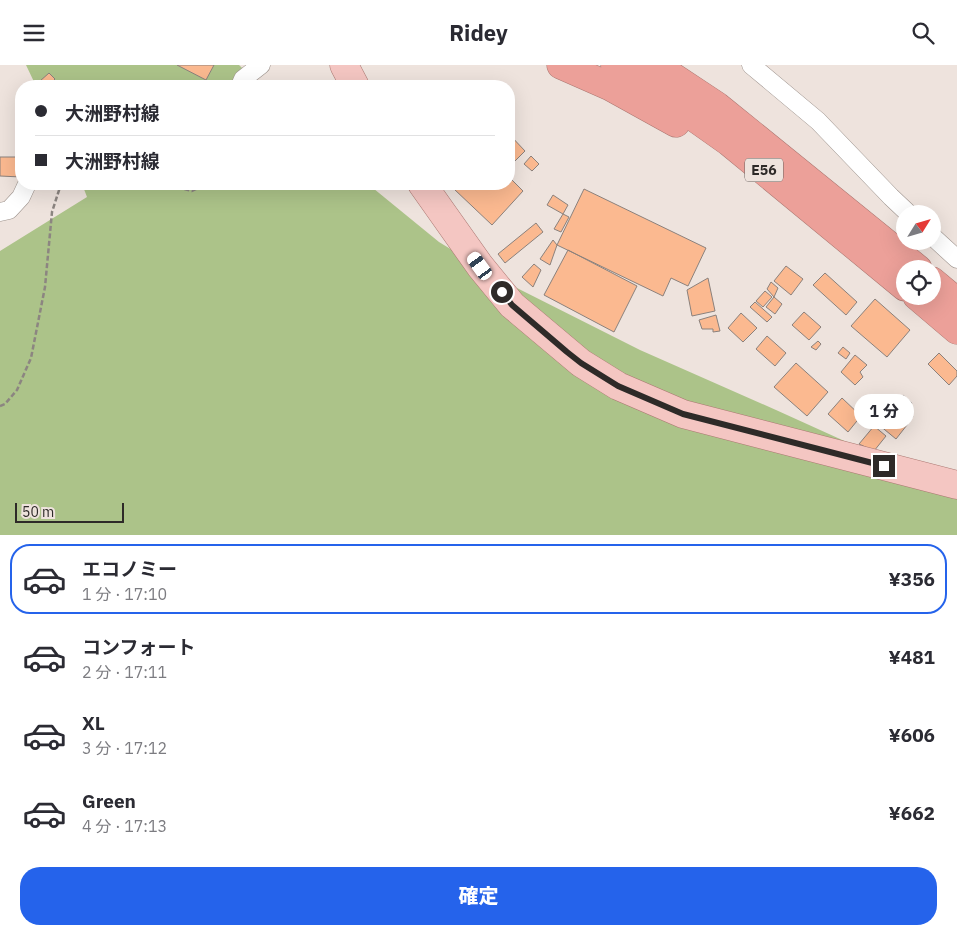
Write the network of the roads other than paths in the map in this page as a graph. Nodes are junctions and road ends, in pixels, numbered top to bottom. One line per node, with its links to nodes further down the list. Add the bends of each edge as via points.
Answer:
1 (261, 65): 8 (street)
2 (344, 65): 9 (main road)
3 (561, 65): 14 (highway, via 611,87 680,125 797,208)
4 (615, 65): 14 (highway, E56, via 654,89)
5 (655, 65): 14 (highway, E56, via 717,107)
6 (685, 65): 14 (highway, via 801,160)
7 (751, 65): 12 (street, via 818,121)
8 (243, 80)
9 (352, 80)
10 (24, 190): 13 (street, via 9,210)
11 (426, 190): 23 (main road, via 512,305 581,363 618,386 683,414)
12 (899, 205)
13 (0, 212)
14 (864, 238): 17 (highway, E56); 18 (highway, E56)
15 (941, 244): 16 (street)
16 (957, 259)
17 (902, 260)
18 (896, 276)
19 (941, 289): 20 (highway)
20 (957, 302)
21 (928, 305): 22 (highway)
22 (957, 330)
23 (957, 485)

